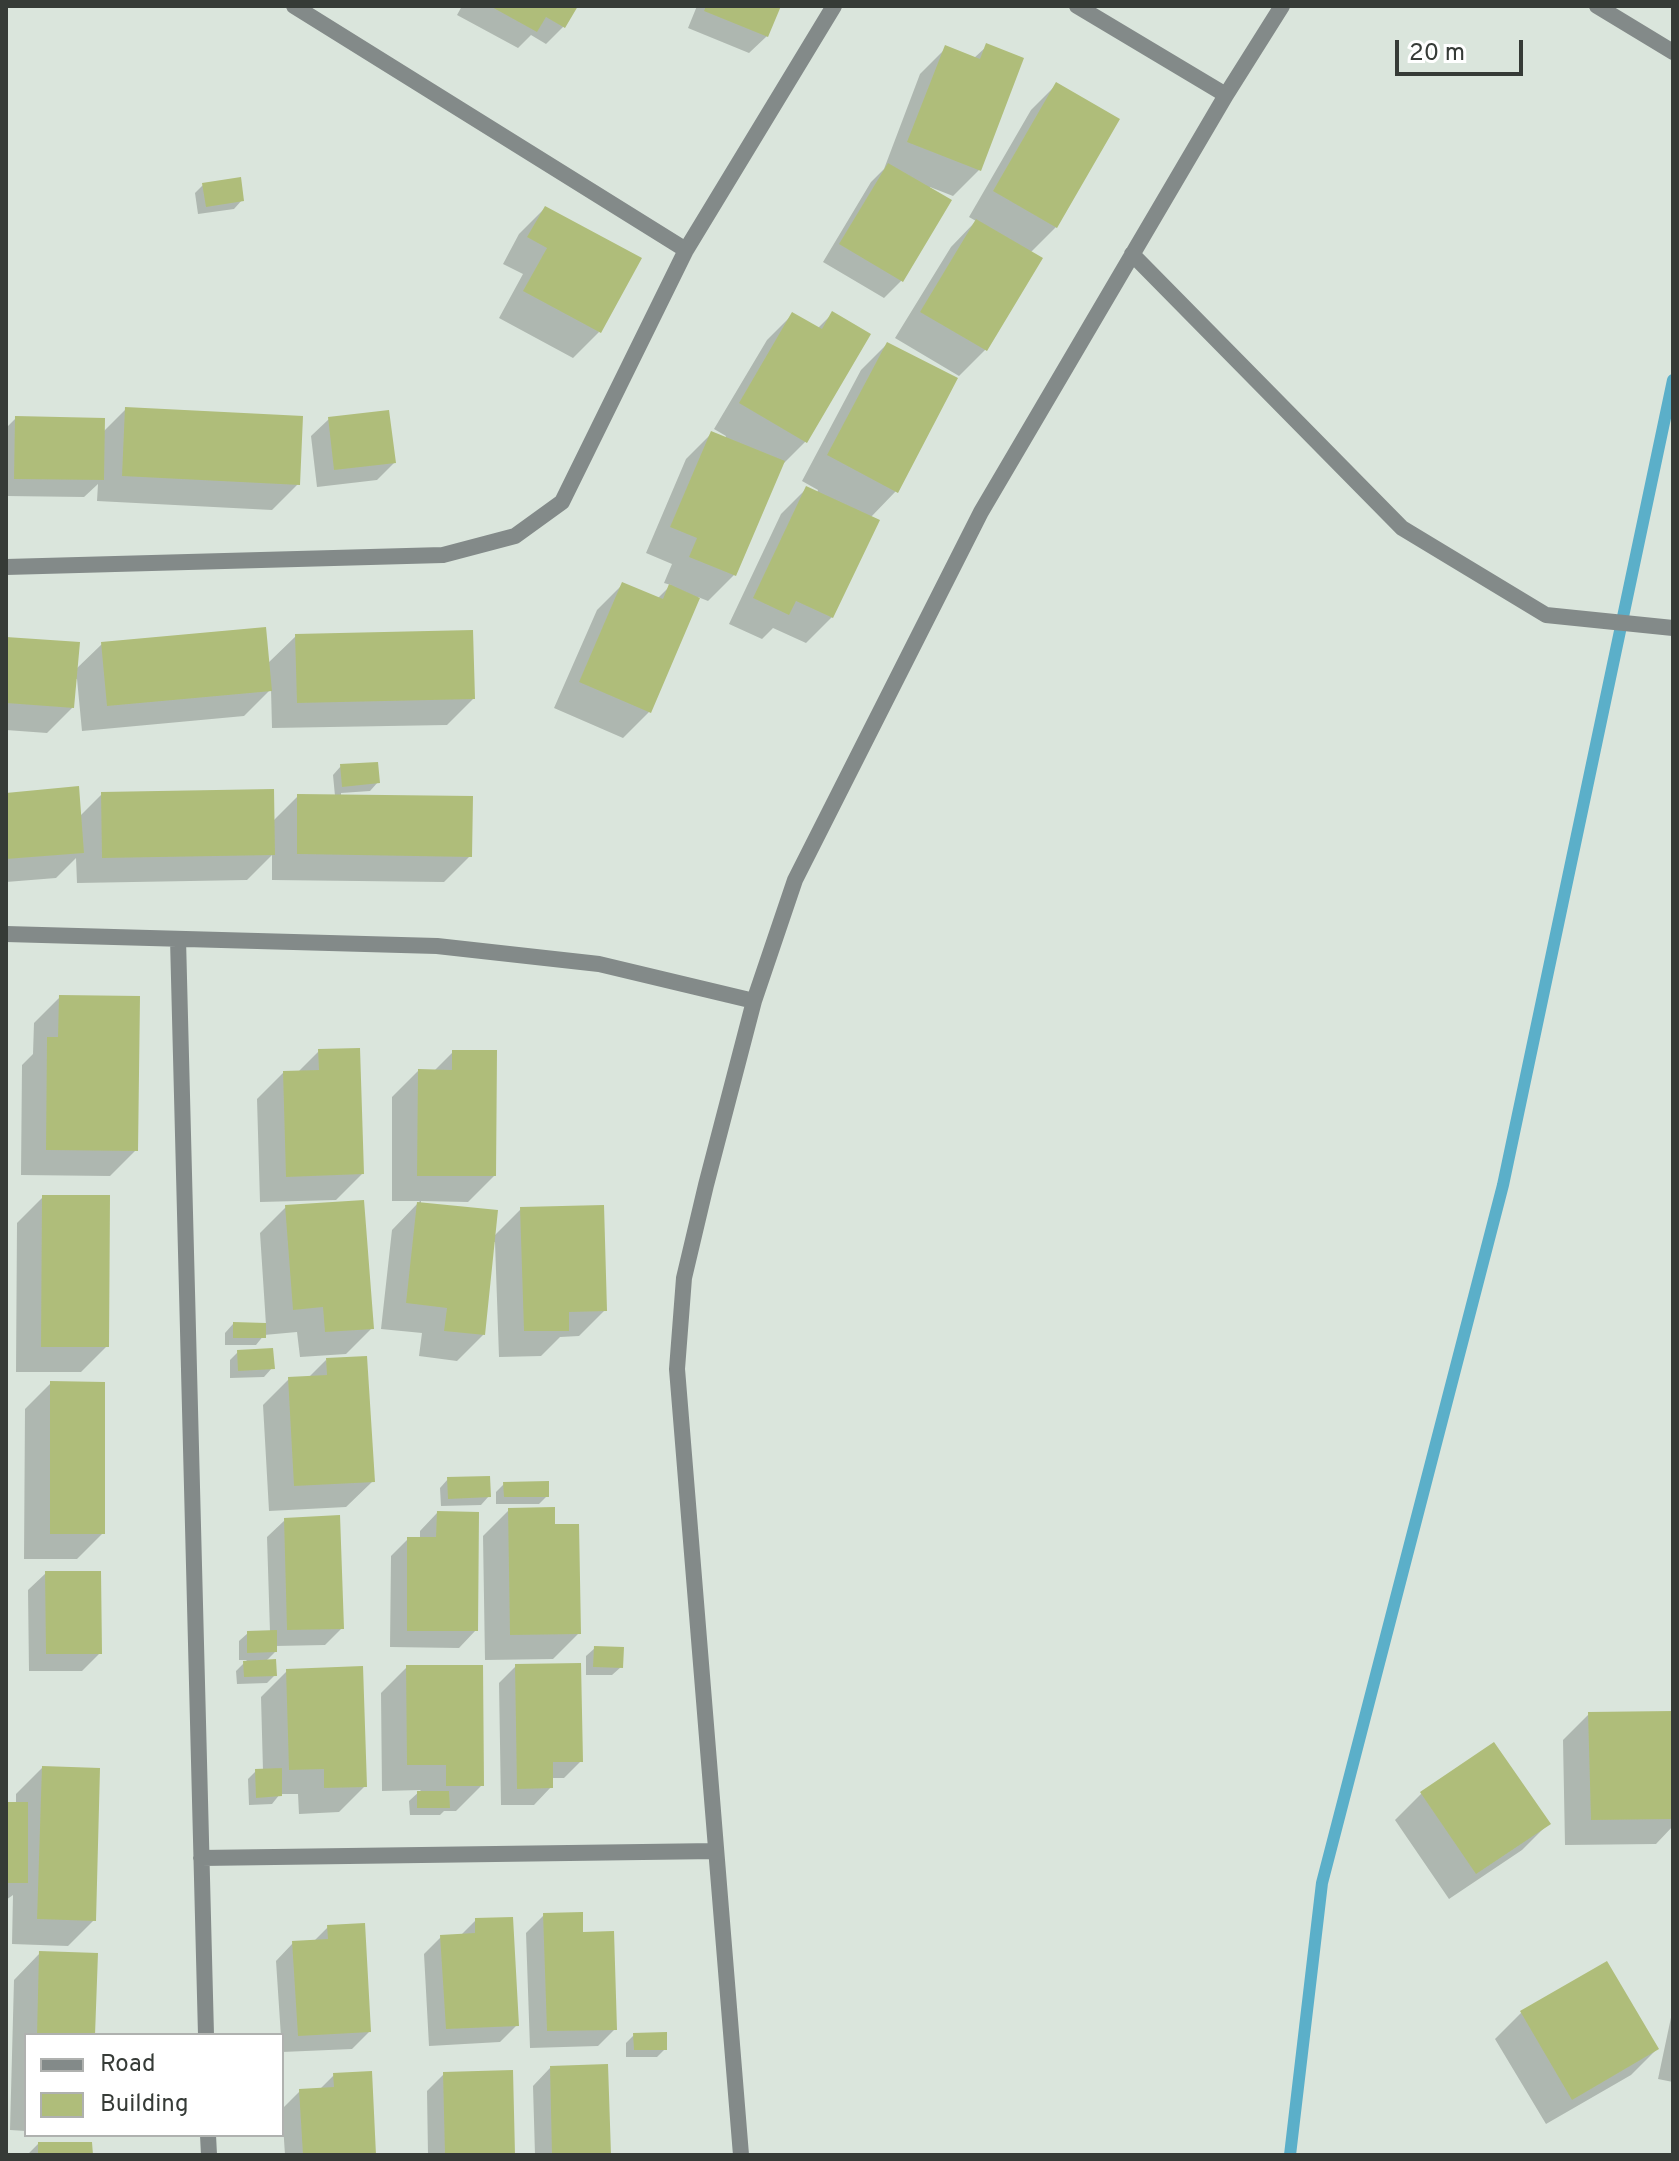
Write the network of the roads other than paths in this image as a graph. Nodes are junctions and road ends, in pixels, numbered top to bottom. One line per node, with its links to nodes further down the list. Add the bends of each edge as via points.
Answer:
1 (294, 6): 8 (street)
2 (834, 6): 8 (street)
3 (1077, 6): 7 (street)
4 (1282, 6): 7 (street)
5 (1597, 6): 6 (street)
6 (1673, 52)
7 (1226, 95): 9 (street)
8 (686, 250): 10 (street, via 562,502 515,536 443,555)
9 (1132, 254): 11 (street, via 1402,528 1546,615); 14 (street, via 981,512 795,880)
10 (6, 567)
11 (1673, 628)
12 (6, 934): 13 (street)
13 (178, 939): 14 (street, via 437,946 599,964); 16 (street)
14 (754, 1001): 15 (street, via 684,1278 677,1369)
15 (716, 1851): 16 (street); 18 (street)
16 (201, 1858): 17 (street)
17 (206, 2033)
18 (741, 2155)

